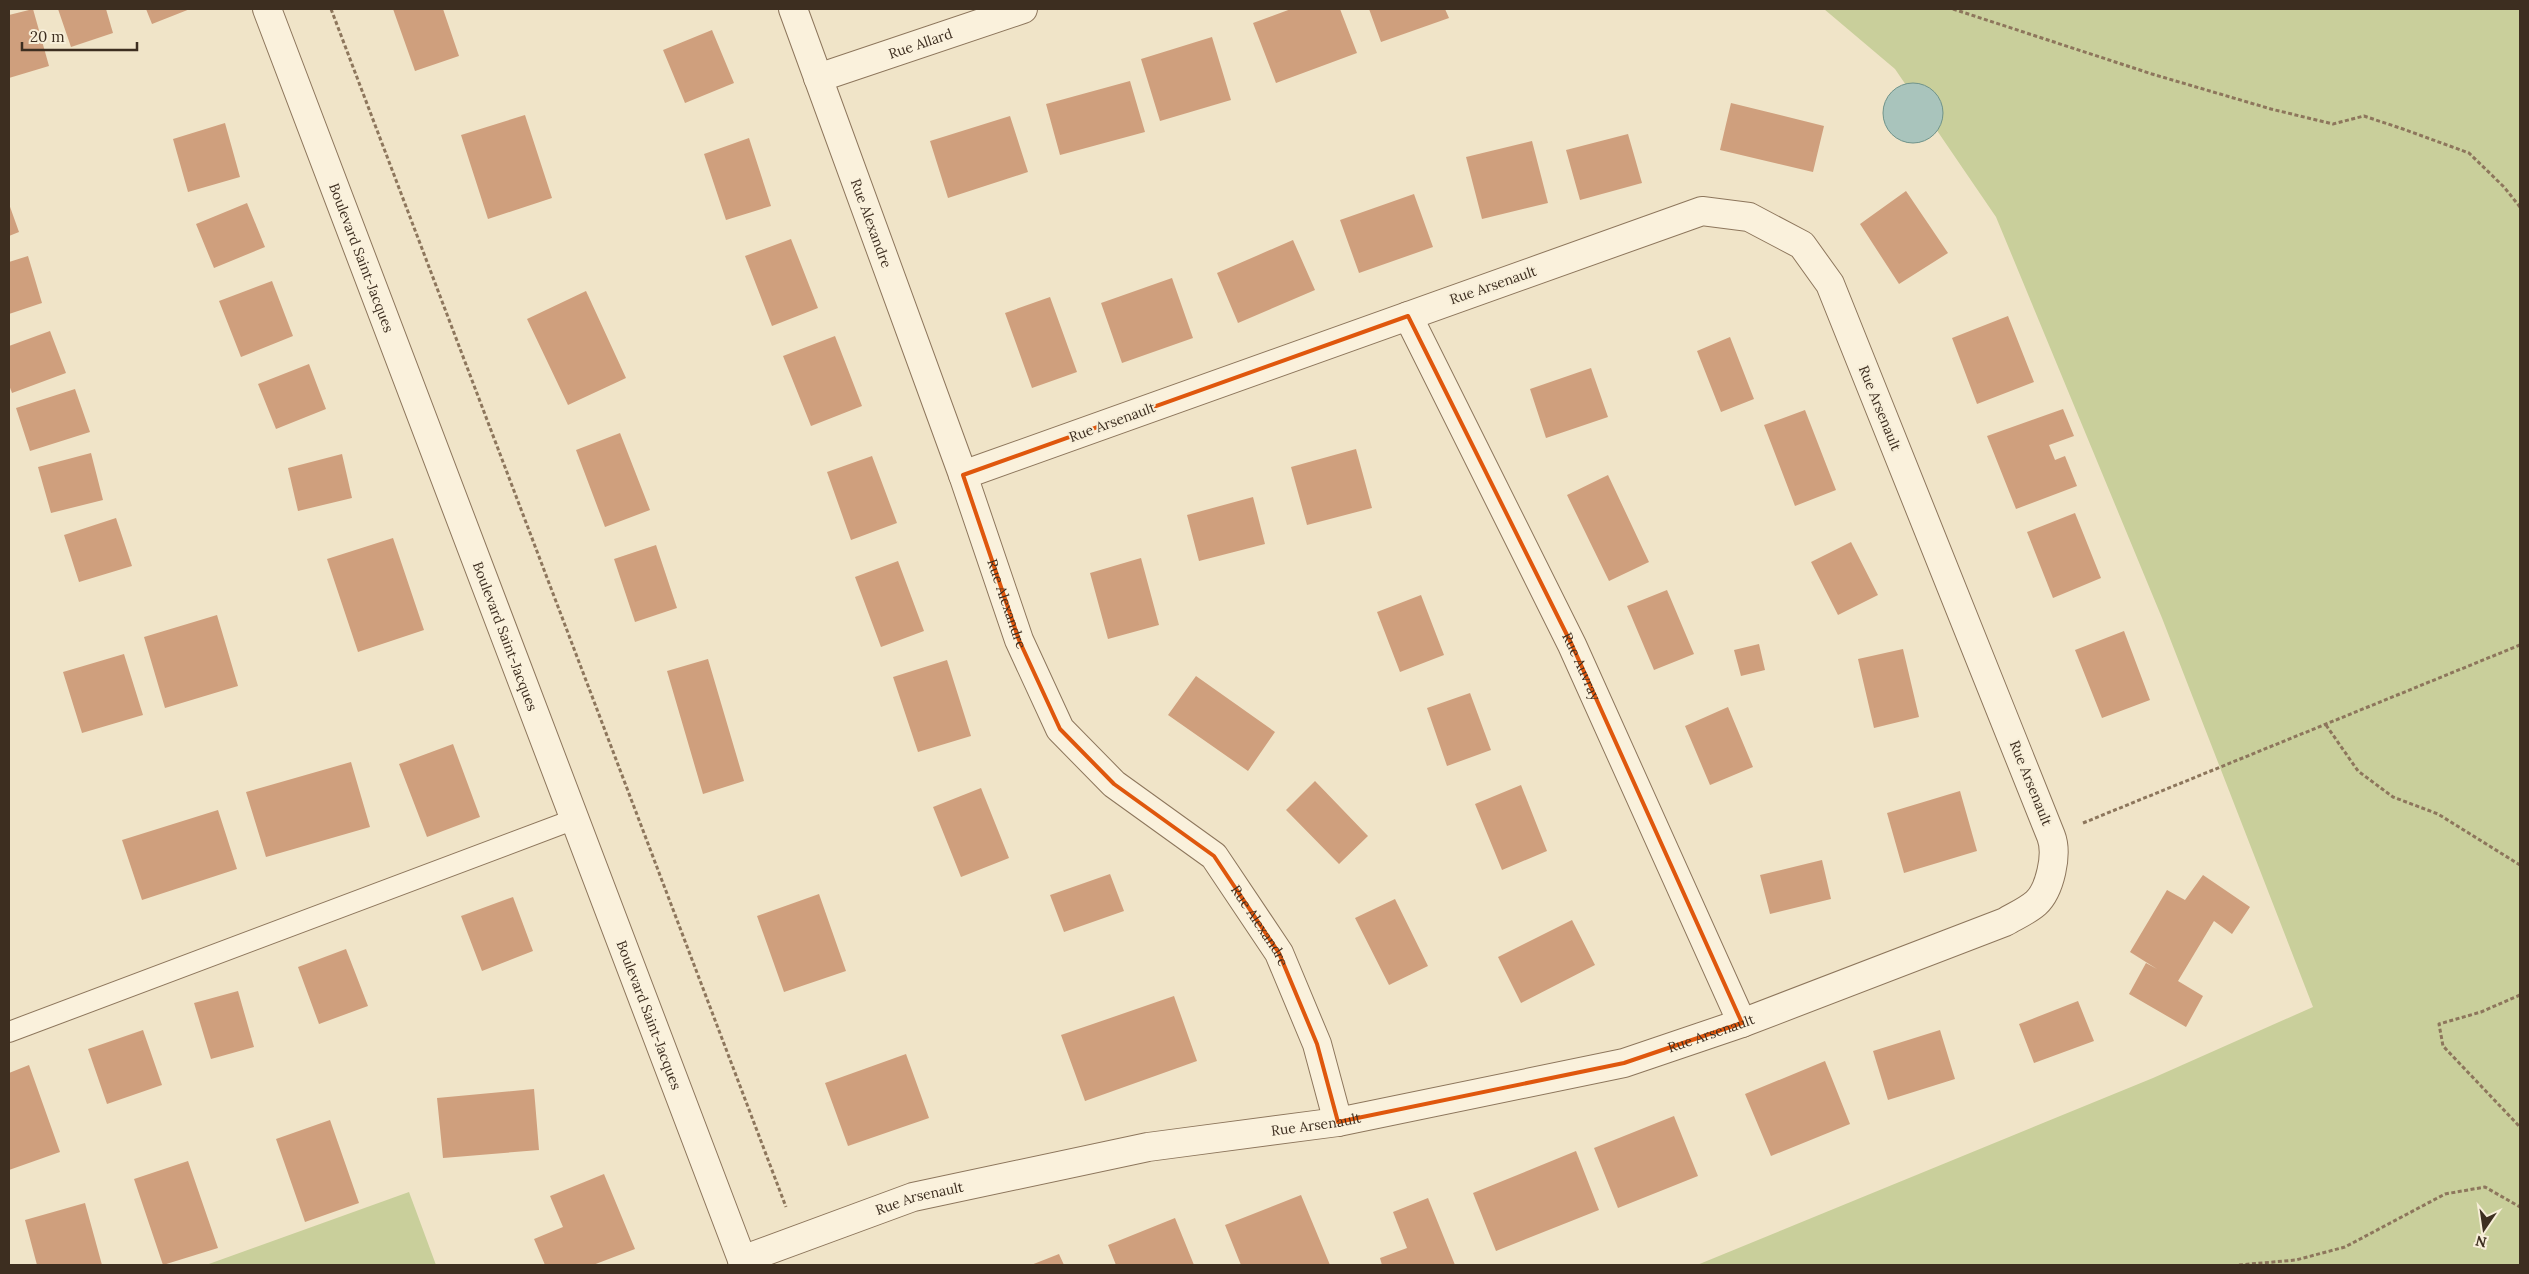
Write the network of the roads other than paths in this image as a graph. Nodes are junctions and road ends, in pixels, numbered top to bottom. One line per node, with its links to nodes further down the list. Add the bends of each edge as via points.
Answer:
1 (267, 9): 7 (street, Boulevard Saint-Jacques)
2 (793, 9): 4 (street, Rue Alexandre)
3 (1023, 9): 4 (street, Rue Allard)
4 (818, 78): 6 (street, Rue Alexandre)
5 (1408, 316): 6 (street, Rue Arsenault); 8 (street, Rue Auvray, via 1572,645); 8 (street, Rue Arsenault, via 1702,211 1749,217 1802,245 1830,284 2054,844 2051,876 2037,902 2005,922)
6 (963, 475): 10 (street, Rue Alexandre, via 1019,640 1060,729 1114,784 1214,856 1280,953 1317,1044)
7 (575, 820): 9 (lane); 11 (street, Boulevard Saint-Jacques)
8 (1742, 1023): 10 (street, Rue Arsenault, via 1624,1063)
9 (9, 1032)
10 (1338, 1122): 11 (street, Rue Arsenault, via 1148,1147 913,1197)
11 (742, 1263)

